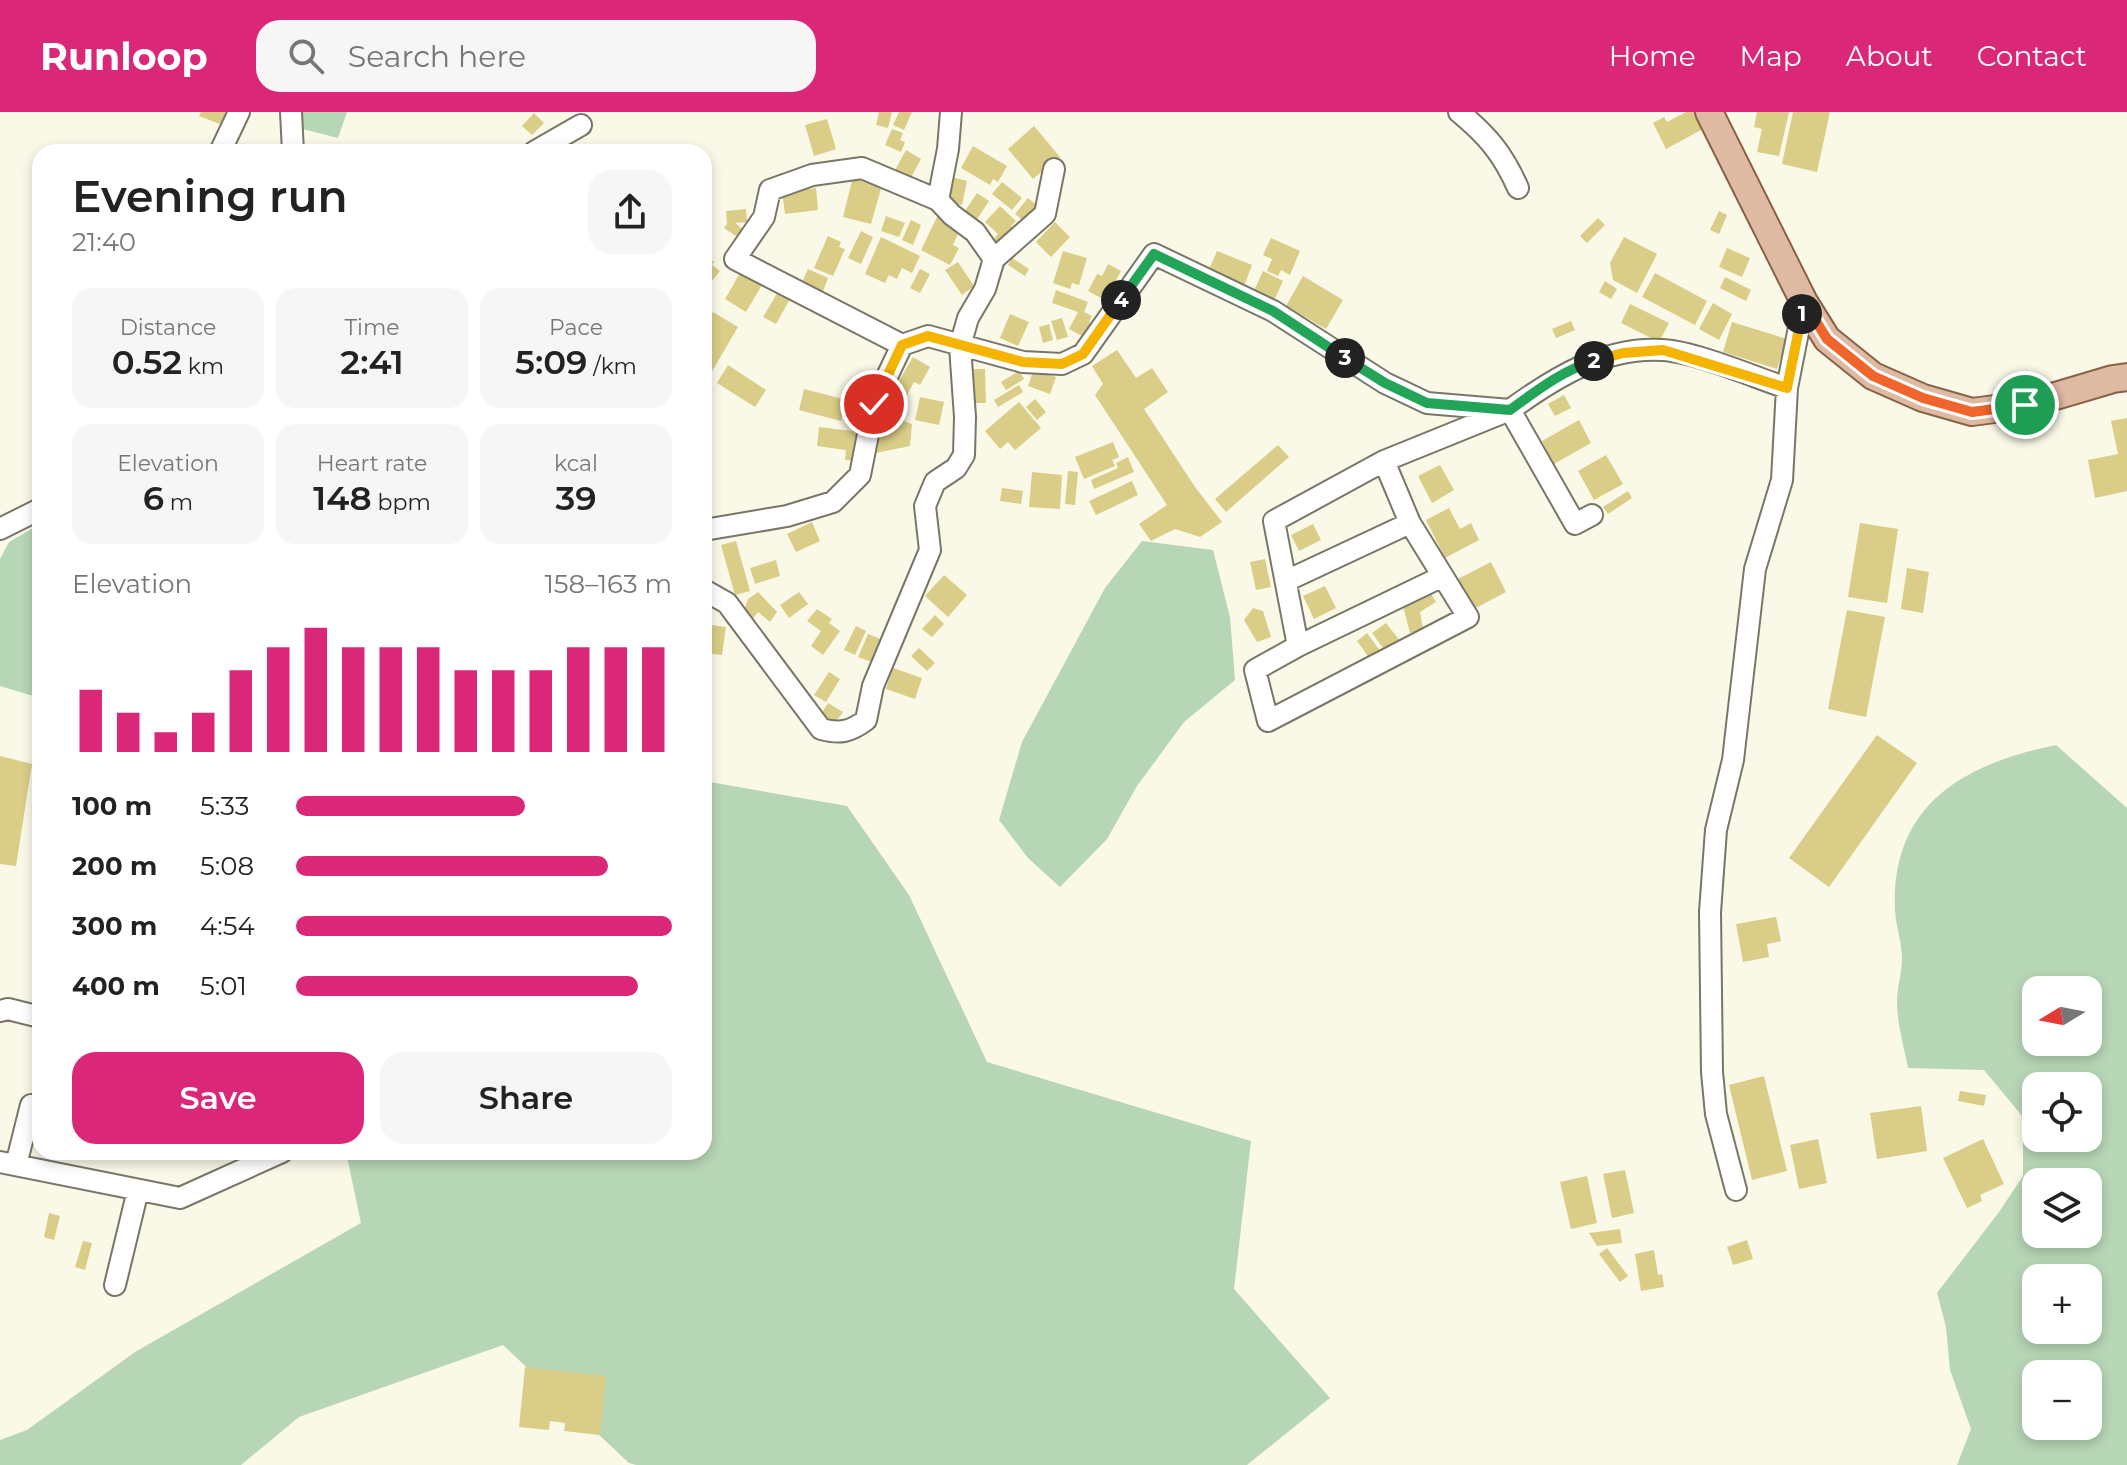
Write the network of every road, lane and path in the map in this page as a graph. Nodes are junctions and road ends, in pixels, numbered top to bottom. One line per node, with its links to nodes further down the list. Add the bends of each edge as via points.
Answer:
1 (239, 112): 7 (street)
2 (291, 112): 8 (street)
3 (951, 112): 12 (street)
4 (1459, 112): 11 (street, via 1487,136)
5 (1709, 112): 14 (main road)
6 (581, 125): 9 (street)
7 (224, 144)
8 (293, 144)
9 (548, 144)
10 (1054, 169): 13 (street, via 1045,214)
11 (1518, 188)
12 (938, 200): 13 (street, via 975,232); 15 (street, via 862,168 812,175 770,190 764,217 735,259)
13 (994, 259): 16 (street)
14 (1804, 302): 17 (main road, via 1827,339 1873,376 1972,412 2025,405); 18 (street)
15 (902, 345): 16 (street, via 928,336); 25 (street, via 874,404 860,475 833,502)
16 (960, 346): 19 (street, via 1023,362 1062,364 1083,354 1154,254 1273,311 1385,383 1427,403); 28 (street, via 964,455 956,468 935,482 925,506 930,550 873,686 866,720 853,730 821,729 727,603)
17 (2127, 377)
18 (1787, 388): 19 (street, via 1663,350 1623,353 1580,365); 36 (street, via 1782,480 1755,569 1733,760 1716,830 1710,912 1712,1072 1716,1114)
19 (1510, 410): 20 (street); 22 (street, via 1575,524)
20 (1384, 461): 23 (street); 27 (street, via 1274,521)
21 (32, 513): 24 (street)
22 (1592, 515)
23 (1410, 523): 26 (street); 27 (street)
24 (0, 529)
25 (712, 529)
26 (1441, 577): 29 (street); 29 (street, via 1468,617 1268,721 1255,670)
27 (1286, 581): 29 (street)
28 (712, 595)
29 (1298, 646)
30 (0, 1011): 31 (street)
31 (32, 1015)
32 (31, 1105): 34 (street)
33 (264, 1160): 35 (street, via 180,1198)
34 (8, 1163): 35 (street)
35 (138, 1190): 37 (street)
36 (1736, 1190)
37 (115, 1285)

